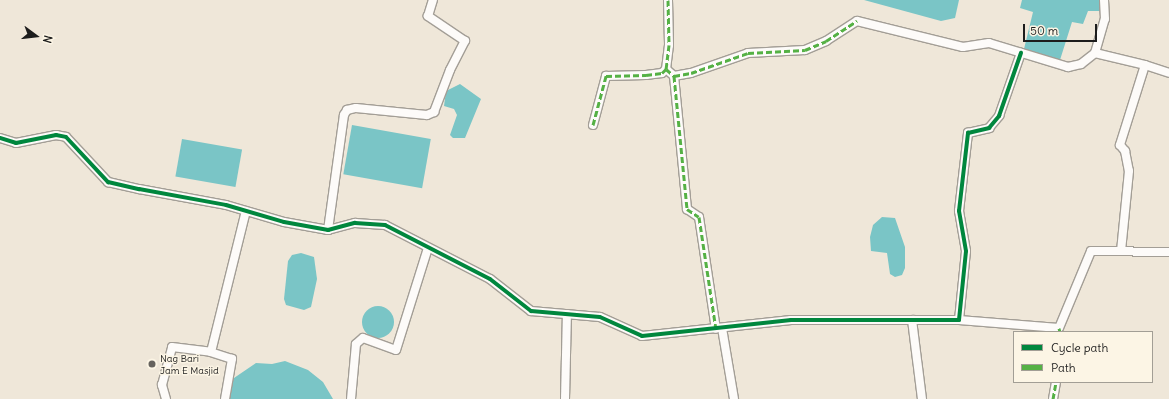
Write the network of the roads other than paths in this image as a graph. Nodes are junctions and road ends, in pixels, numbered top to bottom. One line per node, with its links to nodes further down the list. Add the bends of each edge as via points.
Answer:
1 (433, 0): 13 (street, via 428,16 465,41 450,70 434,112 427,115 356,108 347,110 344,116)
2 (668, 0): 7 (street, via 669,45)
3 (1104, 0): 5 (street, via 1105,19)
4 (1021, 52): 5 (street, via 1068,67 1081,64); 9 (street, via 989,43 963,47 857,21 826,42 805,50 748,53 691,73); 19 (street, via 999,116 989,128 968,133 959,211 966,251)
5 (1094, 53): 6 (street)
6 (1145, 65): 8 (street); 15 (street, via 1120,145 1125,151 1130,171)
7 (666, 70): 9 (street); 10 (street, via 646,75 606,76)
8 (1169, 73)
9 (674, 76): 20 (street, via 687,209 699,217)
10 (593, 125)
11 (0, 138): 12 (street, via 16,143 56,135 66,137 108,182)
12 (246, 211): 13 (street); 22 (street)
13 (328, 230): 14 (street, via 355,223 385,225)
14 (428, 248): 17 (street, via 490,278 531,311); 26 (street, via 396,350 363,338 356,344)
15 (1121, 251): 16 (street); 21 (street, via 1091,251)
16 (1169, 252)
17 (566, 314): 20 (street, via 600,317 642,336); 27 (street)
18 (912, 320): 19 (street); 20 (street, via 791,320); 29 (street)
19 (959, 320): 21 (street)
20 (719, 328): 28 (street)
21 (1060, 330)
22 (211, 352): 24 (street, via 172,347 162,385); 25 (street, via 232,359)
23 (1056, 383): 30 (street)
24 (166, 399)
25 (225, 399)
26 (352, 399)
27 (565, 399)
28 (734, 399)
29 (922, 399)
30 (1053, 399)

